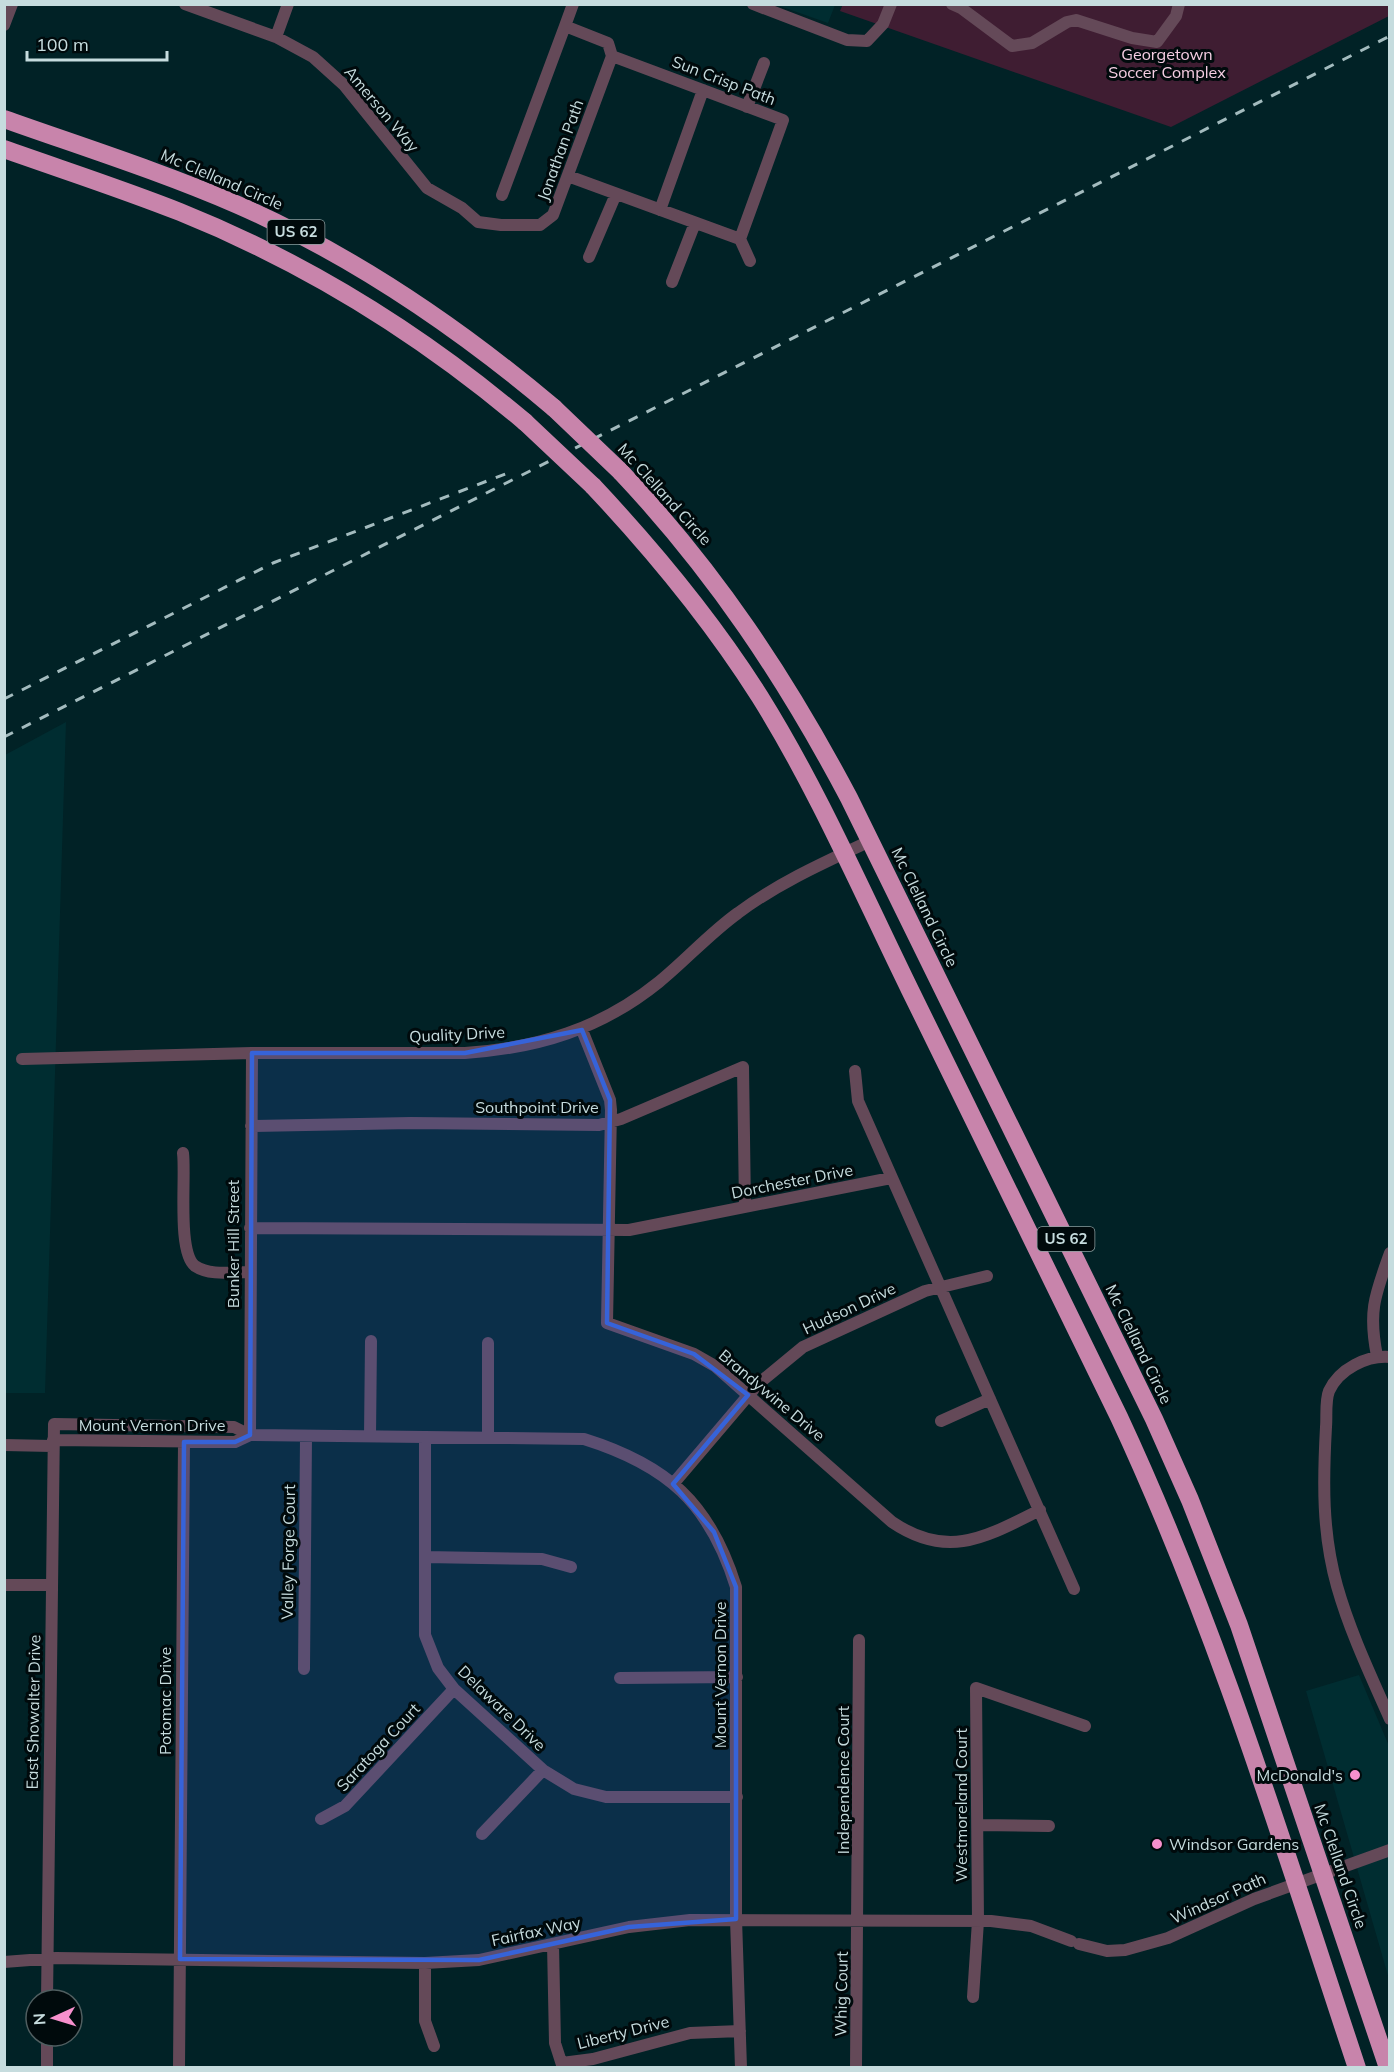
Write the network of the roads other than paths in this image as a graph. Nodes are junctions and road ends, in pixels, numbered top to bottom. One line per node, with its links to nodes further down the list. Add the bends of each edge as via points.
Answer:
1 (12, 4): 9 (street)
2 (185, 4): 11 (street, Amerson Way)
3 (288, 4): 11 (street)
4 (573, 4): 10 (street)
5 (753, 4): 6 (street, via 847,40 867,40 883,24)
6 (891, 4)
7 (952, 4): 8 (street, via 1012,46 1032,43 1076,20 1156,42 1176,16)
8 (1179, 4)
9 (4, 25)
10 (565, 26): 12 (street, Sun Crisp Path, via 608,43); 20 (street)
11 (276, 37): 22 (street, Amerson Way, via 313,57 344,85 427,188)
12 (612, 56): 14 (street, Sun Crisp Path); 18 (street, Jonathan Path)
13 (764, 63): 15 (street)
14 (703, 90): 15 (street, Sun Crisp Path); 21 (street)
15 (747, 107): 24 (street, Sun Crisp Path, via 783,120)
16 (4, 119): 28 (highway, Mc Clelland Circle / US 62, bridge, via 185,183 316,243 430,312 554,408 621,472 681,538 760,643 826,753)
17 (4, 149): 29 (highway, US 62, bridge, via 182,213 309,272 396,324 525,422 593,486 676,579 723,642 782,735)
18 (568, 176): 19 (street); 22 (street, Jonathan Path, via 553,215 540,225)
19 (616, 194): 21 (street); 25 (street)
20 (502, 195)
21 (660, 210): 23 (street)
22 (478, 222)
23 (695, 223): 24 (street); 27 (street)
24 (740, 239): 26 (street)
25 (589, 257)
26 (750, 261)
27 (672, 282)
28 (870, 841): 29 (street, Quality Drive); 81 (highway, Mc Clelland Circle / US 62, via 1177,1470 1236,1616)
29 (843, 853): 30 (street, Quality Drive, via 738,912 657,984); 82 (highway, US 62, via 1156,1497 1226,1678)
30 (582, 1030): 31 (street, Quality Drive, via 496,1051); 34 (street, Brandywine Drive, via 610,1100)
31 (252, 1053): 32 (street, Quality Drive); 35 (street, Bunker Hill Street)
32 (22, 1059)
33 (855, 1071): 37 (street, via 858,1101)
34 (611, 1122): 35 (street, Southpoint Drive); 38 (street, Southpoint Drive, via 743,1066); 40 (street, Brandywine Drive)
35 (251, 1126): 39 (street, Bunker Hill Street)
36 (183, 1153): 42 (street, via 184,1238 189,1258 203,1270)
37 (891, 1178): 38 (street, Dorchester Drive); 44 (street)
38 (744, 1207): 40 (street, Dorchester Drive, via 629,1230)
39 (250, 1228): 40 (street, Dorchester Drive); 42 (street, Bunker Hill Street)
40 (610, 1230): 48 (street, Brandywine Drive, via 607,1323 694,1354 715,1366)
41 (1389, 1253): 47 (street, via 1372,1311)
42 (249, 1272): 52 (street, Bunker Hill Street)
43 (987, 1276): 44 (street, Hudson Drive)
44 (941, 1287): 48 (street, Hudson Drive, via 803,1347); 49 (street)
45 (371, 1341): 53 (street)
46 (488, 1342): 56 (street)
47 (1383, 1356): 72 (street, via 1348,1369 1335,1379 1328,1394 1322,1490 1337,1587)
48 (748, 1395): 60 (street, Hudson Drive); 61 (street, Brandywine Drive, via 908,1533 937,1543 966,1542)
49 (990, 1399): 50 (street); 61 (street)
50 (941, 1422)
51 (54, 1424): 52 (street, Mount Vernon Drive, via 234,1427); 58 (street, East Showalter Drive)
52 (250, 1435): 54 (street, Mount Vernon Drive); 57 (street, Mount Vernon Drive, via 235,1442)
53 (370, 1436): 54 (street, Mount Vernon Drive); 55 (street, Mount Vernon Drive)
54 (306, 1437): 68 (street, Valley Forge Court)
55 (425, 1437): 56 (street, Mount Vernon Drive); 62 (street, Delaware Drive)
56 (488, 1437): 60 (street, Mount Vernon Drive, via 584,1439 630,1456)
57 (184, 1442): 58 (street, Mount Vernon Drive); 88 (street, Potomac Drive)
58 (53, 1443): 59 (street, Mount Vernon Drive); 65 (street, East Showalter Drive)
59 (4, 1446)
60 (673, 1484): 69 (street, Mount Vernon Drive, via 696,1508 725,1551 736,1587)
61 (1040, 1510): 66 (street)
62 (425, 1557): 63 (street, via 542,1560); 71 (street, Delaware Drive, via 425,1635 438,1668)
63 (571, 1567)
64 (4, 1585): 65 (street)
65 (51, 1585): 89 (street, East Showalter Drive)
66 (1074, 1589)
67 (859, 1640): 84 (street, Independence Court)
68 (304, 1668)
69 (737, 1677): 70 (street); 75 (street, Mount Vernon Drive)
70 (620, 1678)
71 (454, 1689): 74 (street, Delaware Drive); 76 (street, Saratoga Court, via 345,1806)
72 (1389, 1719)
73 (1085, 1726): 77 (street, Westmoreland Court, via 976,1688)
74 (543, 1770): 75 (street, Delaware Drive, via 574,1789 606,1797); 79 (street)
75 (736, 1797): 83 (street, Mount Vernon Drive)
76 (321, 1819)
77 (978, 1825): 78 (street); 85 (street, Westmoreland Court)
78 (1049, 1826)
79 (482, 1834)
80 (1389, 1850): 81 (street, Windsor Path)
81 (1323, 1874): 82 (street, Windsor Path); 103 (highway, Mc Clelland Circle / US 62)
82 (1296, 1883): 87 (street, Windsor Path, via 1168,1938); 102 (highway, US 62)
83 (736, 1919): 84 (street, Fairfax Way); 86 (street, Fairfax Way, via 629,1927); 94 (street, Mount Vernon Drive)
84 (859, 1921): 85 (street, Fairfax Way); 101 (street, Whig Court)
85 (978, 1921): 87 (street, Fairfax Way, via 1031,1926 1107,1951); 93 (street, Westmoreland Court)
86 (554, 1944): 91 (street, Fairfax Way, via 479,1960); 97 (street, Liberty Drive, via 555,2043)
87 (1125, 1950)
88 (180, 1959): 89 (street, Fairfax Way); 91 (street, Fairfax Way); 99 (street, Potomac Drive)
89 (47, 1960): 90 (street, Fairfax Way); 92 (street, East Showalter Drive)
90 (4, 1962)
91 (425, 1963): 95 (street, via 425,2021)
92 (47, 1988)
93 (974, 1997)
94 (740, 2031): 97 (street, Liberty Drive, via 690,2033); 100 (street, Mount Vernon Drive)
95 (434, 2046)
96 (47, 2048): 98 (street)
97 (563, 2065)
98 (46, 2067)
99 (179, 2067)
100 (741, 2067)
101 (856, 2067)
102 (1357, 2067)
103 (1388, 2067)

